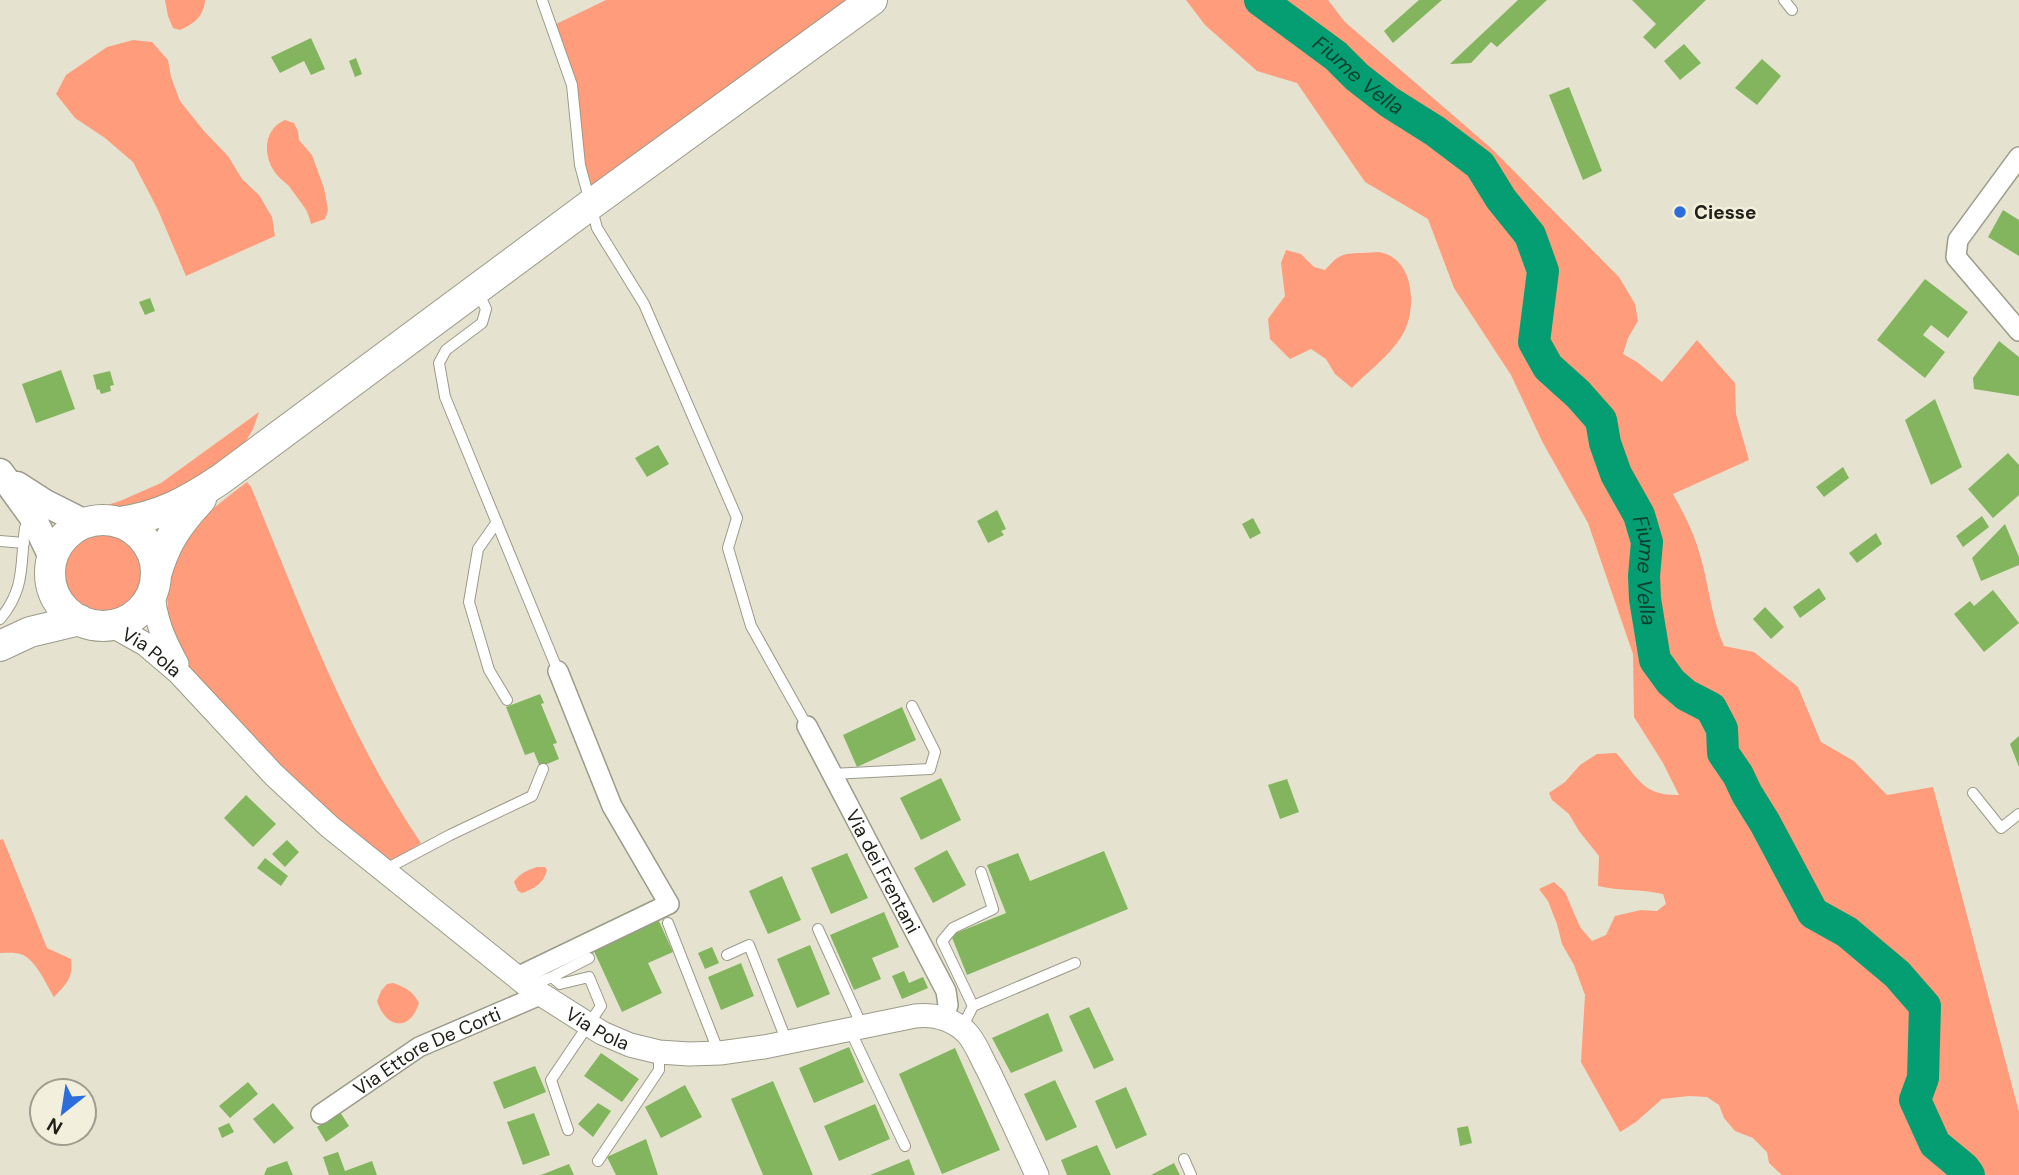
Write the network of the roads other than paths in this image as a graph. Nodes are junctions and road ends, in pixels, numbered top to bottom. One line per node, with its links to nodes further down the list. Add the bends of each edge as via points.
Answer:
1 (542, 0): 6 (lane, via 572,85 580,165)
2 (872, 0): 6 (main road)
3 (1784, 0): 4 (lane)
4 (1792, 9)
5 (2019, 157): 8 (street, via 1958,240 1956,257)
6 (590, 205): 7 (main road); 27 (lane, via 597,228 644,304 737,518 728,548 751,626)
7 (477, 288): 10 (main road); 13 (lane, via 486,309 481,323 446,350 439,363 445,397)
8 (2019, 331)
9 (1, 473): 11 (main road); 14 (main road)
10 (221, 479): 12 (main road, via 162,513); 18 (main road, via 175,529 163,551)
11 (32, 516): 16 (lane); 17 (main road)
12 (120, 522): 14 (main road); 18 (main road, via 150,549)
13 (497, 522): 23 (lane); 25 (lane, via 478,549 469,601 489,670)
14 (85, 523): 17 (main road, via 62,539)
15 (0, 541): 16 (lane)
16 (24, 543): 19 (lane, via 19,587)
17 (51, 568): 20 (main road, via 56,597); 22 (main road, via 31,610)
18 (155, 583): 21 (main road, via 148,601 133,617); 24 (street, Via Pola, via 160,629)
19 (0, 619)
20 (80, 620): 21 (main road); 22 (main road)
21 (111, 625): 24 (street, Via Pola, via 145,644)
22 (0, 645)
23 (558, 671): 39 (street, Via Ettore De Corti, via 612,806 669,904)
24 (188, 682): 32 (street, Via Pola, via 291,791)
25 (507, 700)
26 (912, 706): 29 (lane, via 935,752 930,769)
27 (807, 726): 29 (street, Via dei Frentani)
28 (543, 769): 32 (lane, via 532,796)
29 (831, 774): 41 (street, Via dei Frentani, via 946,991)
30 (1973, 793): 31 (lane, via 2001,828)
31 (2019, 814)
32 (384, 870): 39 (street, Via Pola)
33 (981, 872): 40 (lane, via 993,909 953,928 942,941)
34 (668, 923): 46 (lane)
35 (818, 929): 43 (lane)
36 (727, 955): 44 (lane, via 749,945)
37 (589, 958): 39 (lane)
38 (1075, 963): 40 (lane)
39 (534, 984): 42 (street, Via Pola); 42 (lane, via 589,977 601,1006); 47 (street, Via Ettore De Corti, via 419,1047)
40 (973, 1006): 41 (lane)
41 (953, 1024): 43 (street, Via Pola, via 922,1015); 52 (street, via 974,1043)
42 (587, 1025): 45 (street, Via Pola, via 630,1045); 48 (lane, via 551,1080)
43 (856, 1028): 44 (street, Via Pola); 49 (lane)
44 (787, 1042): 46 (street, Via Pola)
45 (659, 1052): 46 (street, Via Pola); 51 (lane, via 659,1070)
46 (719, 1053)
47 (321, 1114)
48 (568, 1129)
49 (905, 1146)
50 (1184, 1159): 53 (lane)
51 (598, 1161)
52 (1037, 1175)
53 (1191, 1175)

